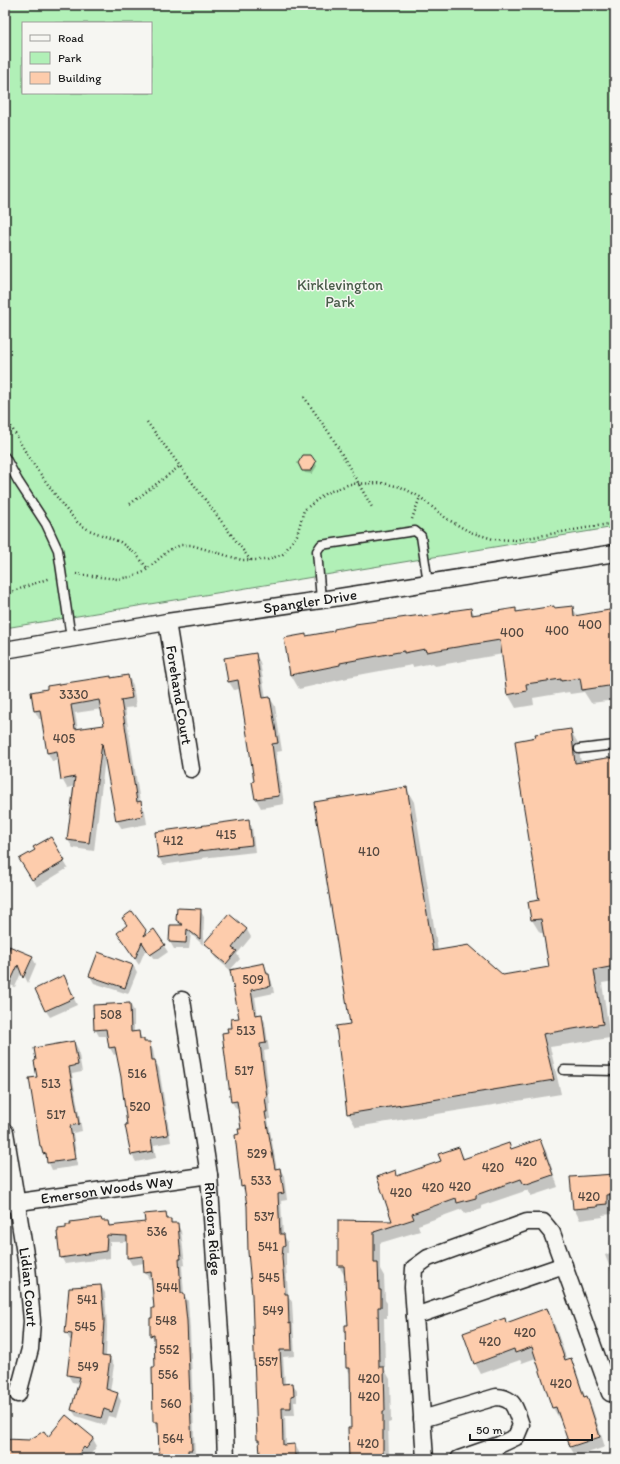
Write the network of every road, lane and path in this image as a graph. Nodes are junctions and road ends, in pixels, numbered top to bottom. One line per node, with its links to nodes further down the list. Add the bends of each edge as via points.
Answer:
1 (304, 397): 8 (path, via 332,437)
2 (5, 416): 12 (path, via 29,458 78,523 120,542 136,554)
3 (147, 422): 5 (path)
4 (5, 457): 18 (lane, via 46,524 58,550)
5 (180, 466): 7 (path); 11 (path)
6 (420, 497): 9 (path)
7 (130, 504)
8 (373, 509)
9 (406, 533): 14 (lane, via 415,531 421,536); 16 (lane, via 321,544 317,551)
10 (615, 553): 14 (street, Spangler Drive)
11 (251, 561)
12 (148, 569)
13 (51, 578): 15 (path)
14 (428, 583): 16 (street, Spangler Drive)
15 (5, 594)
16 (321, 600): 17 (street, Spangler Drive)
17 (167, 622): 18 (street, Spangler Drive); 22 (street, Forehand Court)
18 (71, 638): 19 (street, Spangler Drive)
19 (5, 650)
20 (615, 745): 21 (lane)
21 (579, 749)
22 (191, 769)
23 (182, 1000): 27 (street, Rhodora Ridge)
24 (564, 1070): 25 (lane)
25 (615, 1071)
26 (5, 1132): 28 (street, Lidian Court)
27 (209, 1174): 28 (street, Emerson Woods Way); 34 (street, Rhodora Ridge)
28 (11, 1203): 31 (street, Lidian Court, via 27,1266 32,1321 30,1349)
29 (564, 1264): 30 (street); 30 (street, via 552,1232 544,1222 527,1222 428,1258 414,1268); 32 (street)
30 (415, 1316): 33 (street)
31 (18, 1394)
32 (613, 1396)
33 (422, 1419): 35 (street); 36 (street, via 496,1397 506,1398 514,1405 521,1424 516,1437)
34 (226, 1459)
35 (425, 1459)
36 (459, 1459)

